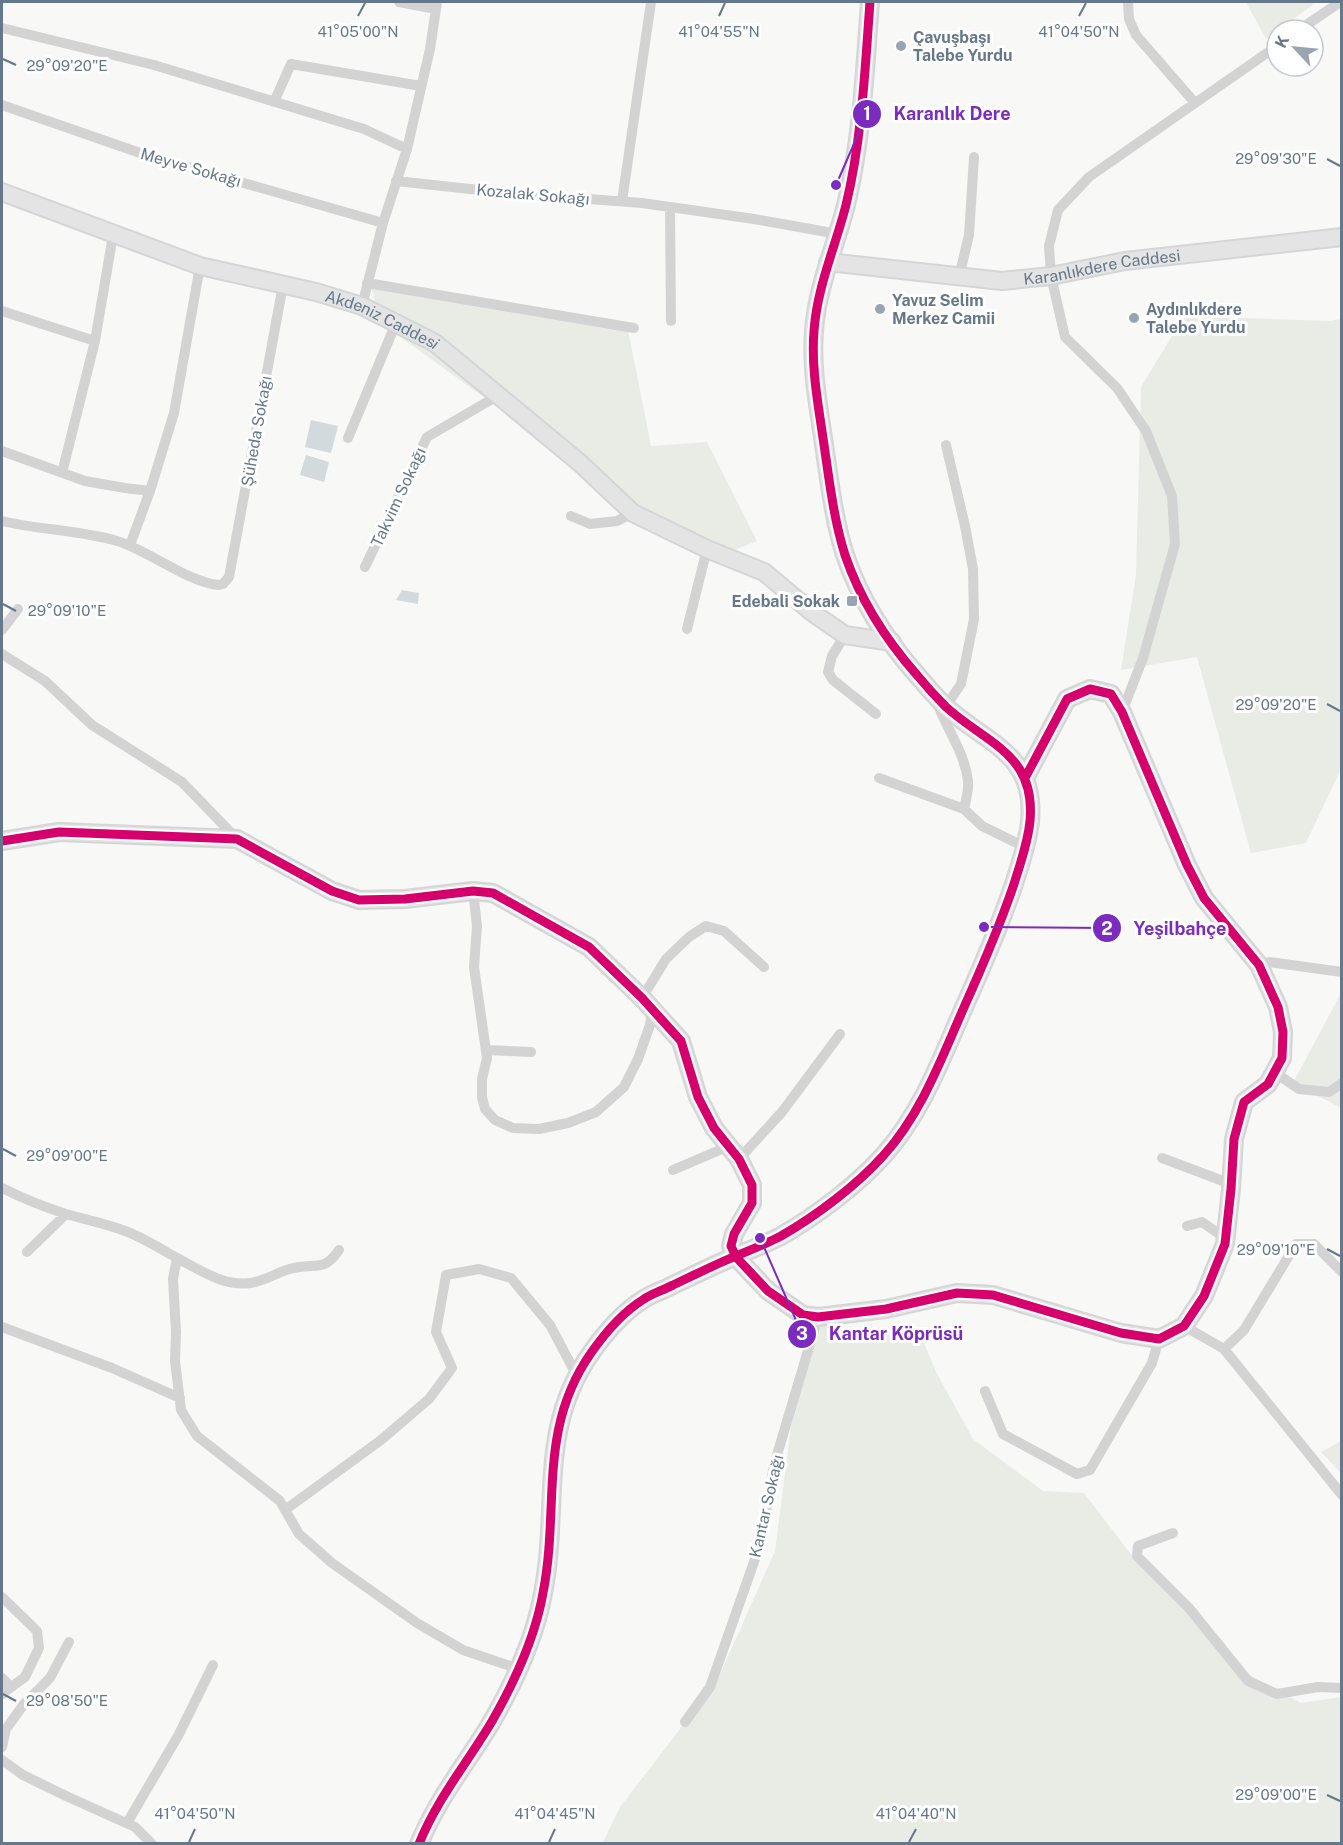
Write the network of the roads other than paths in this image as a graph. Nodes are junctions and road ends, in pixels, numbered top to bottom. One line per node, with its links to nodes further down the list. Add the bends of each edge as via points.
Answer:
1 (399, 2): 6 (street)
2 (648, 2): 18 (street)
3 (870, 2): 21 (street, via 855,162)
4 (1128, 2): 12 (street, via 1129,19 1136,35)
5 (1340, 2): 7 (street)
6 (437, 5): 10 (street)
7 (1317, 18)
8 (2, 28): 11 (street, via 154,65)
9 (1265, 54): 12 (street)
10 (422, 87): 11 (street, via 291,64); 14 (street)
11 (274, 102): 14 (street, via 364,129)
12 (1195, 103): 26 (street, via 1089,177 1058,210 1049,246)
13 (2, 105): 20 (street, Meyve Sokağı, via 143,154)
14 (407, 149): 16 (street)
15 (974, 157): 27 (street, via 969,235)
16 (396, 181): 18 (street, Kozalak Sokağı); 20 (street)
17 (2, 192): 22 (street, Akdeniz Caddesi)
18 (622, 201): 19 (street, Kozalak Sokağı)
19 (670, 207): 21 (street, Kozalak Sokağı); 32 (street)
20 (383, 224): 28 (street)
21 (838, 234): 24 (street)
22 (113, 235): 25 (street, Akdeniz Caddesi); 35 (street)
23 (1341, 237): 26 (street, Karanlıkdere Caddesi, via 1125,261)
24 (828, 262): 27 (street, Karanlıkdere Caddesi); 52 (street, via 819,294 813,352 832,501 857,586)
25 (200, 266): 29 (street, Akdeniz Caddesi); 41 (street, via 174,413)
26 (1051, 276): 27 (street, Karanlıkdere Caddesi, via 1002,282); 56 (street, via 1065,337 1117,388 1146,430 1172,496 1175,544 1143,658)
27 (959, 277)
28 (367, 283): 30 (street); 34 (street)
29 (283, 285): 30 (street, Akdeniz Caddesi); 45 (street, Şüheda Sokağı, via 229,577 223,584 215,585)
30 (362, 306): 33 (street, Akdeniz Caddesi)
31 (2, 311): 35 (street)
32 (671, 321)
33 (396, 323): 36 (street, Akdeniz Caddesi, via 435,343); 37 (street)
34 (634, 328)
35 (95, 341): 40 (street)
36 (499, 395): 42 (street, Akdeniz Caddesi); 47 (street, Takvim Sokağı, via 427,437)
37 (348, 438)
38 (946, 445): 55 (street, via 973,569 974,619 961,684)
39 (2, 451): 40 (street)
40 (62, 473): 41 (street, via 85,481)
41 (150, 491): 45 (street)
42 (633, 513): 43 (street, via 591,524); 46 (street, Akdeniz Caddesi)
43 (571, 516)
44 (2, 521): 45 (street)
45 (130, 545)
46 (707, 549): 49 (street); 51 (street, Akdeniz Caddesi, via 764,572)
47 (365, 567)
48 (18, 609): 50 (street)
49 (687, 629)
50 (2, 630)
51 (845, 635): 52 (street); 57 (street, via 832,656 828,672)
52 (892, 642): 54 (street)
53 (2, 654): 61 (street, via 45,681 92,724 182,782)
54 (933, 693): 55 (street); 60 (street, via 961,754 969,782)
55 (946, 706): 59 (street, via 1001,748)
56 (1122, 712): 59 (street, via 1111,694 1090,689 1067,699); 65 (street, via 1204,898)
57 (876, 714)
58 (879, 778): 60 (street)
59 (1025, 778): 63 (street, via 1030,808)
60 (964, 808): 63 (street, via 982,826)
61 (237, 839): 62 (street, via 59,832); 64 (street, via 332,891 359,900)
62 (2, 841)
63 (1025, 846): 84 (street, via 984,964 919,1107 902,1134 864,1176 812,1217)
64 (473, 891): 68 (street, via 494,893 589,947); 70 (street, via 477,926 474,967)
65 (1260, 965): 67 (street, via 1269,962); 72 (street, via 1278,1007 1283,1032 1282,1058)
66 (764, 967): 68 (street, via 724,931 706,926 666,959)
67 (1341, 972)
68 (647, 1004): 70 (street, via 650,1026 624,1088 596,1112 568,1123 539,1129 513,1128 495,1120 485,1109 482,1097); 74 (street, via 681,1041 698,1097 714,1128)
69 (840, 1034): 74 (street, via 782,1112)
70 (486, 1050): 71 (street)
71 (531, 1052)
72 (1274, 1072): 73 (street, via 1299,1089 1329,1092); 77 (street, via 1268,1084 1244,1102 1233,1139)
73 (1341, 1083)
74 (734, 1153): 76 (street); 84 (street, via 752,1185 753,1195 731,1240)
75 (1162, 1158): 77 (street)
76 (673, 1170)
77 (1231, 1184): 81 (street)
78 (2, 1188): 79 (street)
79 (66, 1214): 83 (street); 85 (street, via 127,1232)
80 (1187, 1226): 81 (street, via 1202,1222)
81 (1226, 1238): 88 (street, via 1204,1296)
82 (339, 1250): 85 (street, via 325,1265 290,1269 242,1284 226,1281)
83 (27, 1252)
84 (735, 1257): 87 (street, via 768,1292 803,1315); 92 (street, via 644,1299 608,1331)
85 (177, 1258): 94 (street, via 173,1279)
86 (1341, 1272): 91 (street, via 1314,1244 1296,1244 1244,1330)
87 (818, 1317): 90 (street, via 886,1309 957,1293 993,1295 1121,1333); 105 (street, Kantar Sokağı, via 774,1465 761,1542 710,1687)
88 (1184, 1326): 90 (street); 91 (street)
89 (2, 1327): 94 (street)
90 (1159, 1339): 93 (street, via 1152,1363 1090,1470 1077,1473 1003,1434)
91 (1224, 1348): 95 (street)
92 (577, 1376): 96 (street, via 550,1325 511,1278 479,1269 447,1275 436,1332 452,1368 429,1399 381,1440); 101 (street, via 555,1444 549,1559 542,1598)
93 (985, 1391)
94 (180, 1398): 96 (street, via 181,1410 197,1436 280,1501)
95 (1341, 1495)
96 (285, 1510): 101 (street, via 299,1534 332,1563 417,1623 463,1650)
97 (1173, 1533): 103 (street, via 1138,1546 1137,1556 1189,1608 1248,1681 1277,1694 1318,1687)
98 (2, 1597): 104 (street, via 37,1631 39,1648 25,1677)
99 (69, 1642): 106 (street, via 50,1678 24,1704 6,1730)
100 (213, 1665): 108 (street)
101 (519, 1669): 110 (street)
102 (2, 1678): 104 (street, via 7,1683)
103 (1341, 1688)
104 (2, 1695)
105 (685, 1722)
106 (2, 1747)
107 (2, 1760): 108 (street, via 66,1796)
108 (128, 1823): 109 (street)
109 (152, 1844)
110 (419, 1844)

